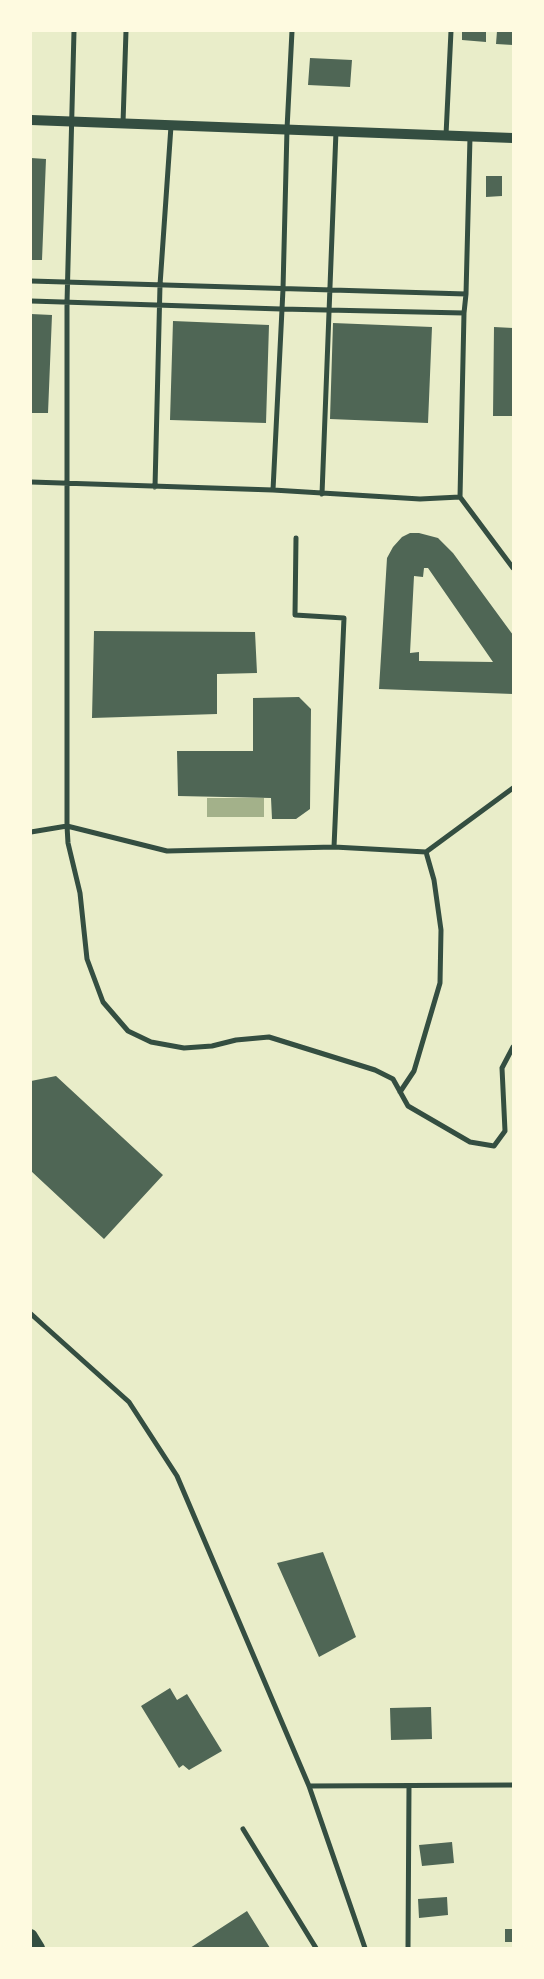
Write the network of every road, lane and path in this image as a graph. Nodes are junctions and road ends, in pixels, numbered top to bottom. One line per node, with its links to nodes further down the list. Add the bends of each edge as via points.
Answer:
1 (74, 31): 6 (street)
2 (126, 31): 7 (street)
3 (292, 31): 9 (street)
4 (451, 31): 11 (street)
5 (31, 120): 6 (main road)
6 (73, 122): 7 (main road); 15 (street)
7 (123, 124): 8 (main road)
8 (171, 126): 9 (main road); 16 (street)
9 (286, 129): 10 (main road); 17 (street)
10 (336, 131): 11 (main road); 18 (street)
11 (446, 136): 12 (main road)
12 (470, 137): 13 (main road); 19 (street)
13 (513, 138)
14 (31, 281): 15 (street)
15 (68, 283): 16 (street); 21 (street)
16 (160, 285): 17 (street); 22 (street)
17 (283, 289): 18 (street); 23 (street)
18 (330, 290): 19 (street); 24 (street)
19 (466, 294): 25 (street)
20 (31, 301): 21 (street)
21 (67, 303): 22 (street); 27 (street)
22 (160, 305): 23 (street); 28 (street)
23 (281, 310): 24 (street); 29 (street)
24 (329, 310): 25 (street); 30 (street)
25 (464, 314): 31 (street)
26 (31, 482): 27 (street)
27 (66, 483): 28 (street); 35 (street)
28 (155, 487): 29 (street)
29 (273, 490): 30 (street)
30 (322, 494): 31 (street, via 420,499)
31 (460, 497): 33 (street)
32 (296, 538): 37 (street, via 295,615 344,618)
33 (513, 568)
34 (513, 788): 38 (street)
35 (67, 826): 36 (street); 37 (street, via 167,851); 40 (street, via 80,893 87,959 102,1002 128,1031 151,1042 184,1048 269,1037 375,1070 393,1079)
36 (31, 832)
37 (334, 847): 38 (street)
38 (426, 852): 40 (street, via 434,880 441,930 440,983 414,1071)
39 (513, 1047): 40 (street, via 502,1068 505,1131 494,1146 470,1142 443,1127 408,1106)
40 (400, 1092)
41 (31, 1314): 43 (street, via 129,1402 176,1476)
42 (513, 1785): 44 (street)
43 (310, 1786): 44 (street); 49 (street)
44 (409, 1786): 50 (street)
45 (243, 1829): 48 (street)
46 (31, 1935): 47 (main road)
47 (39, 1948)
48 (316, 1948)
49 (365, 1948)
50 (408, 1948)

